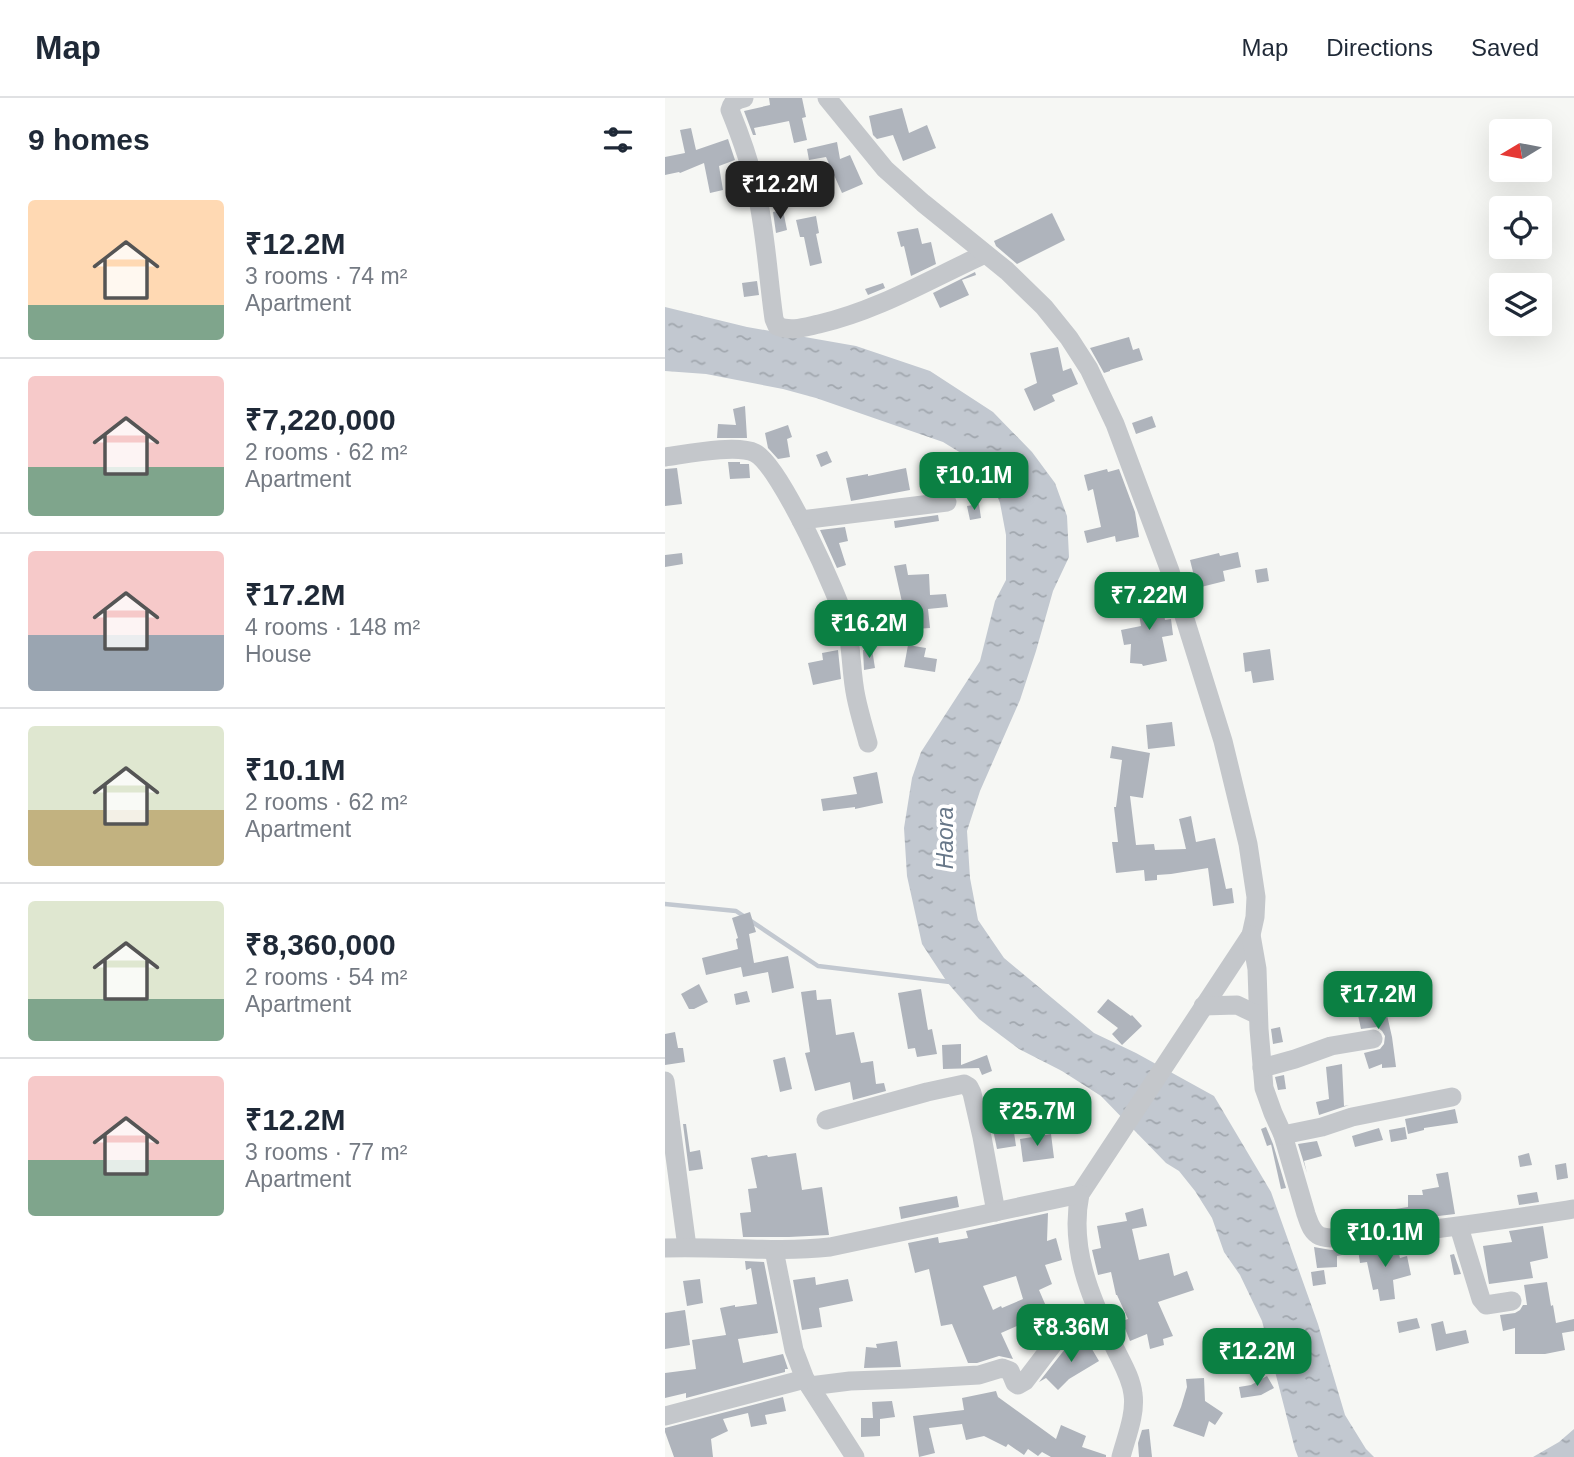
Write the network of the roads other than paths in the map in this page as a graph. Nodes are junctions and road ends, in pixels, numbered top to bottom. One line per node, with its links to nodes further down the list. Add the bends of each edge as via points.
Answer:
1 (744, 98): 3 (street, via 731,104 730,110 757,190 777,326 795,329 851,316)
2 (827, 98): 3 (street, via 885,169)
3 (985, 254): 8 (street, via 1044,307 1069,338 1115,424 1170,570 1237,793 1256,897)
4 (665, 457): 6 (street, via 719,450 755,453 771,468)
5 (947, 502): 6 (street)
6 (801, 520): 7 (street, via 847,628 856,697)
7 (868, 743)
8 (1251, 935): 9 (street); 10 (street)
9 (1200, 1011): 10 (street, via 1237,1004); 17 (street)
10 (1258, 1015): 12 (street)
11 (1373, 1039): 12 (street, via 1331,1046)
12 (1262, 1068): 16 (street, via 1267,1099)
13 (665, 1081): 21 (street)
14 (1452, 1097): 16 (street)
15 (826, 1120): 19 (street, via 964,1084 972,1093)
16 (1283, 1135): 20 (street, via 1310,1226 1320,1236 1361,1237)
17 (1080, 1194): 19 (street); 25 (street, via 1076,1221 1079,1256)
18 (1574, 1209): 20 (street)
19 (996, 1212): 23 (street, via 829,1247)
20 (1459, 1227): 24 (street, via 1486,1305)
21 (687, 1247): 22 (street); 23 (street)
22 (665, 1248)
23 (774, 1250): 26 (street, via 794,1350)
24 (1512, 1301)
25 (1100, 1318): 26 (street, via 1064,1334 1018,1385 1010,1371 1002,1368 979,1375); 29 (street, via 1134,1395)
26 (807, 1383): 27 (street); 28 (street)
27 (665, 1416)
28 (855, 1457)
29 (1121, 1457)

